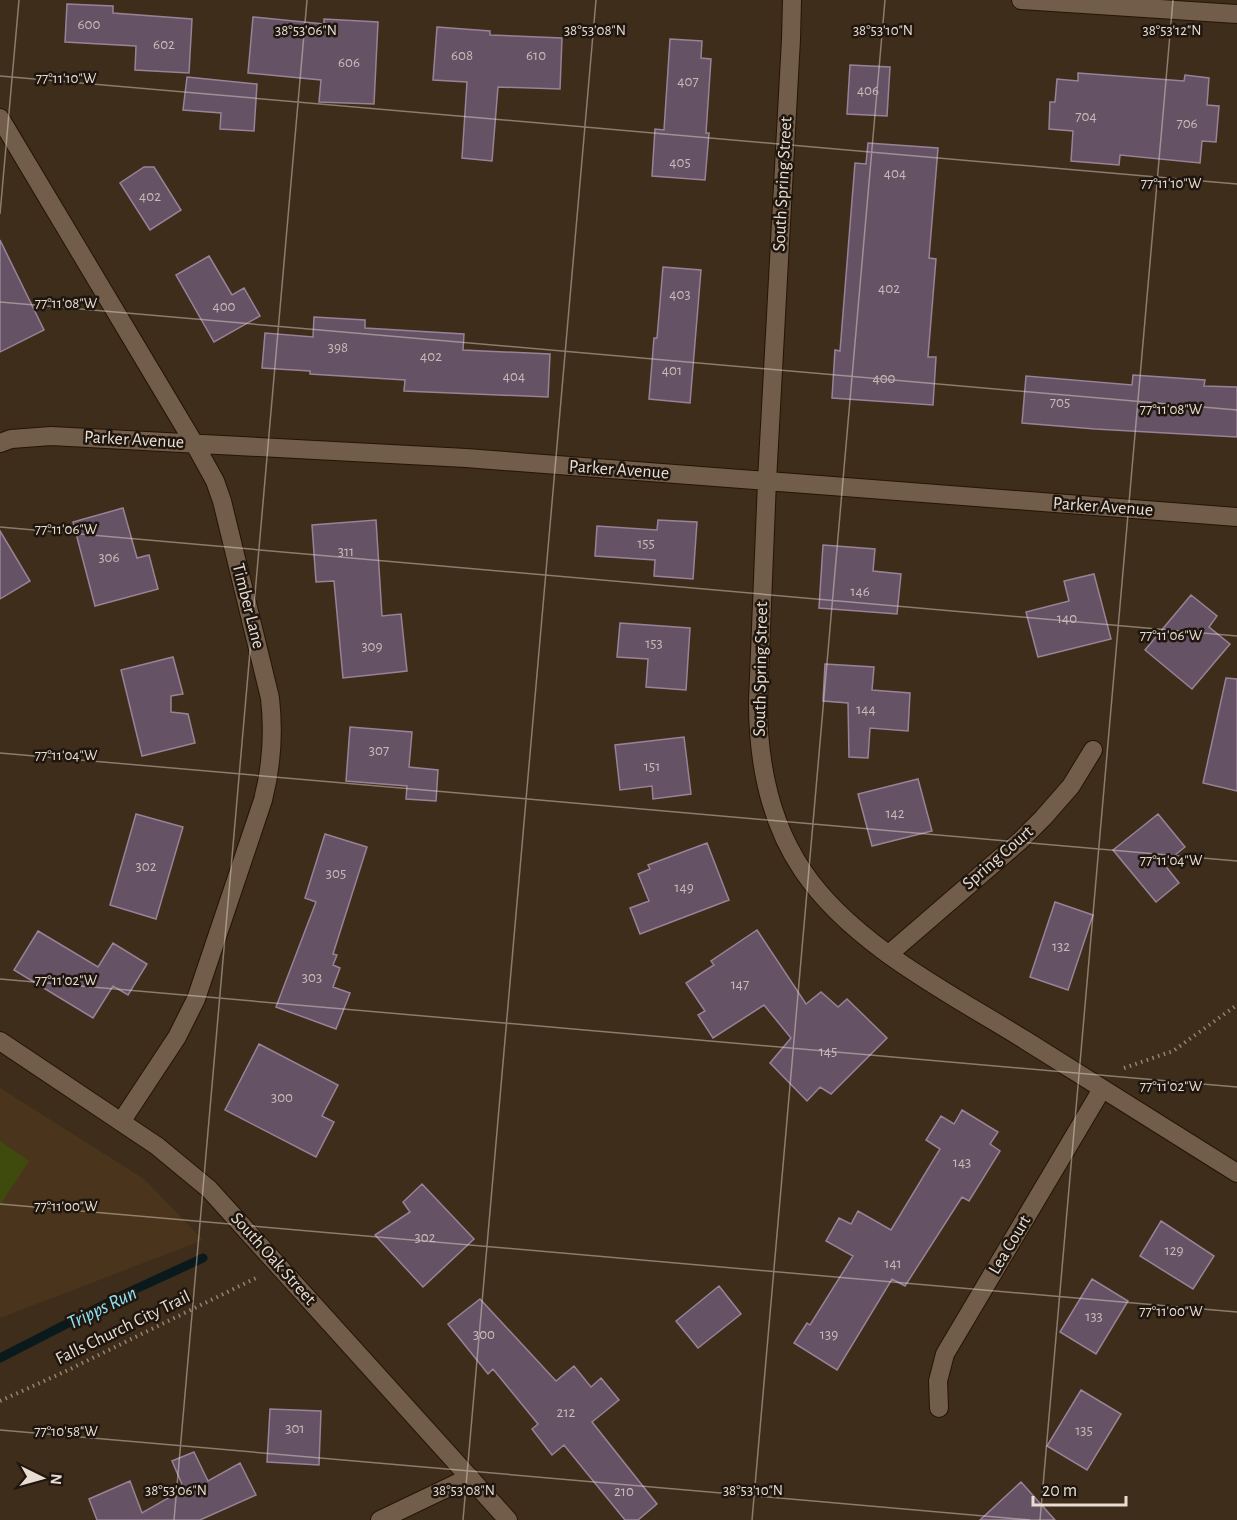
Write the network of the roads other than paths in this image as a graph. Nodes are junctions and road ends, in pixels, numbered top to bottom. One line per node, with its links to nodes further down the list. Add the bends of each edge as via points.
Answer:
1 (792, 0): 7 (street, South Spring Street)
2 (1021, 0): 3 (street)
3 (1237, 14)
4 (0, 118): 6 (street, Timber Lane)
5 (0, 442): 6 (street, Parker Avenue, via 51,436)
6 (194, 443): 7 (street, Parker Avenue, via 466,458); 13 (street, Timber Lane, via 222,501 270,698 274,730 271,770 196,999 177,1037)
7 (767, 481): 8 (street, Parker Avenue); 10 (street, South Spring Street, via 758,702 765,783 781,830 803,871 835,909)
8 (1237, 517)
9 (1094, 750): 10 (street, Spring Court, via 1071,786 1021,840)
10 (889, 954): 12 (street, South Spring Street)
11 (0, 1041): 13 (street, South Oak Street)
12 (1102, 1089): 14 (street, South Spring Street); 15 (street, Lea Court, via 945,1354 938,1381)
13 (121, 1122): 16 (street, South Oak Street, via 193,1174 239,1220)
14 (1237, 1173)
15 (939, 1408)
16 (470, 1478): 17 (street); 18 (street, South Oak Street)
17 (380, 1520)
18 (508, 1520)

